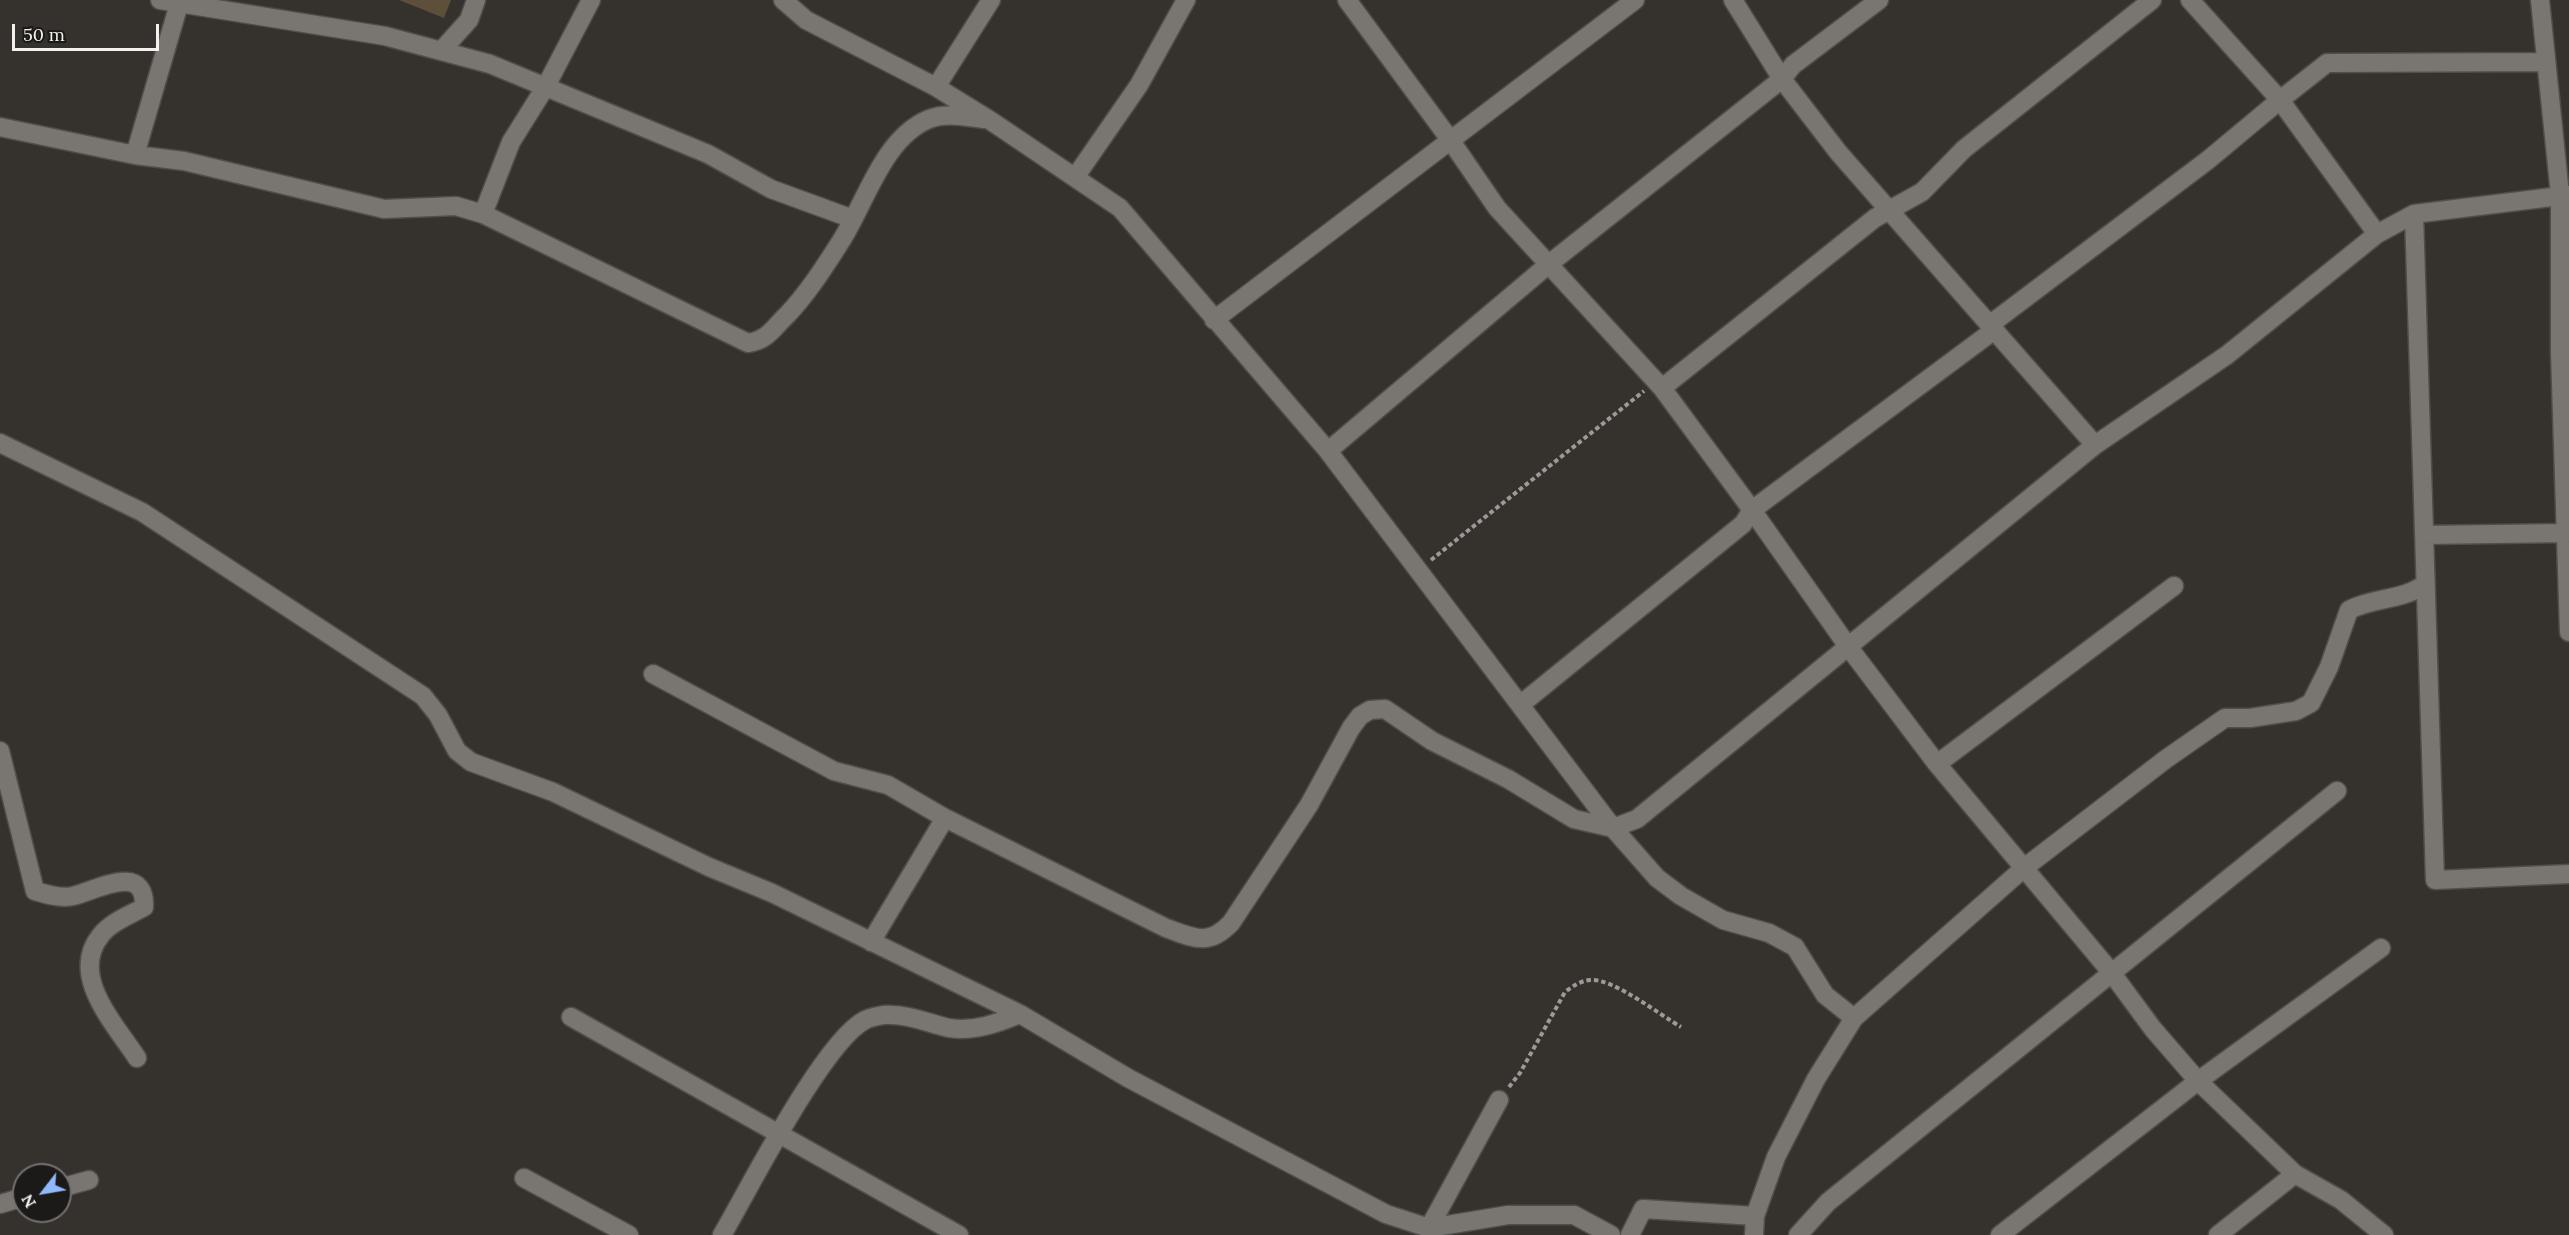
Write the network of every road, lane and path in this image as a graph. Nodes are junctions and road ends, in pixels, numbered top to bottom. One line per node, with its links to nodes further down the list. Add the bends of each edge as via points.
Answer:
1 (160, 0): 14 (street)
2 (476, 0): 15 (street, via 469,20)
3 (591, 0): 18 (street)
4 (783, 0): 19 (street, via 806,20)
5 (991, 0): 19 (street)
6 (1186, 0): 27 (street, via 1139,85)
7 (1347, 0): 25 (street)
8 (1635, 0): 25 (street)
9 (1733, 0): 17 (street)
10 (1879, 0): 17 (street, via 1792,65)
11 (2152, 0): 29 (street, via 1964,149 1922,192)
12 (2190, 0): 20 (street)
13 (2540, 0): 16 (street)
14 (179, 4): 15 (street, via 385,36); 26 (street)
15 (442, 51): 18 (street)
16 (2546, 62): 20 (street, via 2327,63); 28 (street)
17 (1782, 79): 29 (street, via 1838,152); 34 (street)
18 (546, 86): 30 (street, via 511,142); 32 (street, via 708,154 771,189)
19 (936, 87): 21 (street)
20 (2280, 100): 33 (street); 36 (street, via 2208,160 1996,320)
21 (991, 120): 27 (street); 32 (street, via 946,115 913,129 881,167)
22 (0, 127): 23 (street)
23 (26, 133): 24 (street); 26 (street)
24 (0, 135)
25 (1451, 141): 34 (street, via 1497,208); 35 (street)
26 (135, 155): 30 (street, via 184,161 384,209 456,206)
27 (1076, 176): 35 (street, via 1120,208)
28 (2564, 195): 31 (street); 37 (street)
29 (1889, 208): 36 (street); 38 (street)
30 (483, 214): 32 (street, via 748,343 760,341 774,331 799,302)
31 (2414, 214): 33 (street); 44 (street)
32 (853, 219)
33 (2377, 234): 40 (street, via 2227,356)
34 (1549, 264): 38 (street); 41 (street)
35 (1214, 320): 41 (street)
36 (1993, 331): 40 (street); 42 (street)
37 (2564, 352): 43 (street)
38 (1659, 385): 42 (street); 45 (path)
39 (0, 443): 59 (street, via 142,512 423,696 457,751 471,762 553,792)
40 (2095, 445): 49 (street)
41 (1328, 451): 45 (street)
42 (1752, 510): 49 (street); 51 (street, via 1743,524)
43 (2567, 532): 44 (street); 48 (street)
44 (2424, 535): 46 (street)
45 (1419, 570): 51 (street)
46 (2425, 584): 57 (street, via 2412,593 2363,602 2349,610 2329,668 2311,703 2296,711 2225,718); 58 (street, via 2435,880)
47 (2174, 586): 53 (street)
48 (2569, 632)
49 (1846, 645): 53 (street); 56 (street, via 1637,819)
50 (653, 674): 55 (street, via 834,771 888,785)
51 (1520, 705): 56 (street)
52 (0, 751): 66 (street, via 35,891 72,896 117,882 132,882 140,888 144,907 101,933 90,961 96,995)
53 (1937, 764): 57 (street)
54 (2337, 791): 61 (street)
55 (945, 818): 56 (street, via 1199,940 1221,933 1231,922 1309,805 1351,728 1370,710 1385,709 1432,741 1508,779 1574,819); 59 (street)
56 (1613, 828): 64 (street, via 1657,878 1681,896 1723,920 1768,933 1795,946 1826,995)
57 (2024, 868): 61 (street); 64 (street)
58 (2569, 874)
59 (871, 942): 62 (street)
60 (2381, 948): 67 (street)
61 (2111, 972): 67 (street); 82 (street, via 1837,1195)
62 (1020, 1014): 69 (street, via 974,1028 950,1028 890,1014 865,1020 820,1069); 75 (street, via 1192,1112 1386,1214)
63 (571, 1017): 69 (street)
64 (1854, 1018): 74 (street, via 1816,1079 1776,1157)
65 (1681, 1028): 68 (path, via 1613,986 1592,979 1576,983 1565,992 1520,1073)
66 (137, 1058)
67 (2198, 1081): 70 (street); 83 (street)
68 (1499, 1100): 75 (street)
69 (781, 1135): 77 (street); 78 (street)
70 (2295, 1174): 84 (street); 85 (street, via 2341,1200)
71 (524, 1178): 76 (street)
72 (89, 1180): 73 (street)
73 (72, 1185)
74 (1755, 1216): 80 (street, via 1643,1209); 81 (street)
75 (1429, 1228): 79 (street, via 1508,1215 1574,1215)
76 (628, 1235)
77 (722, 1235)
78 (959, 1235)
79 (1611, 1235)
80 (1630, 1235)
81 (1754, 1235)
82 (1798, 1235)
83 (2000, 1235)
84 (2218, 1235)
85 (2384, 1235)

